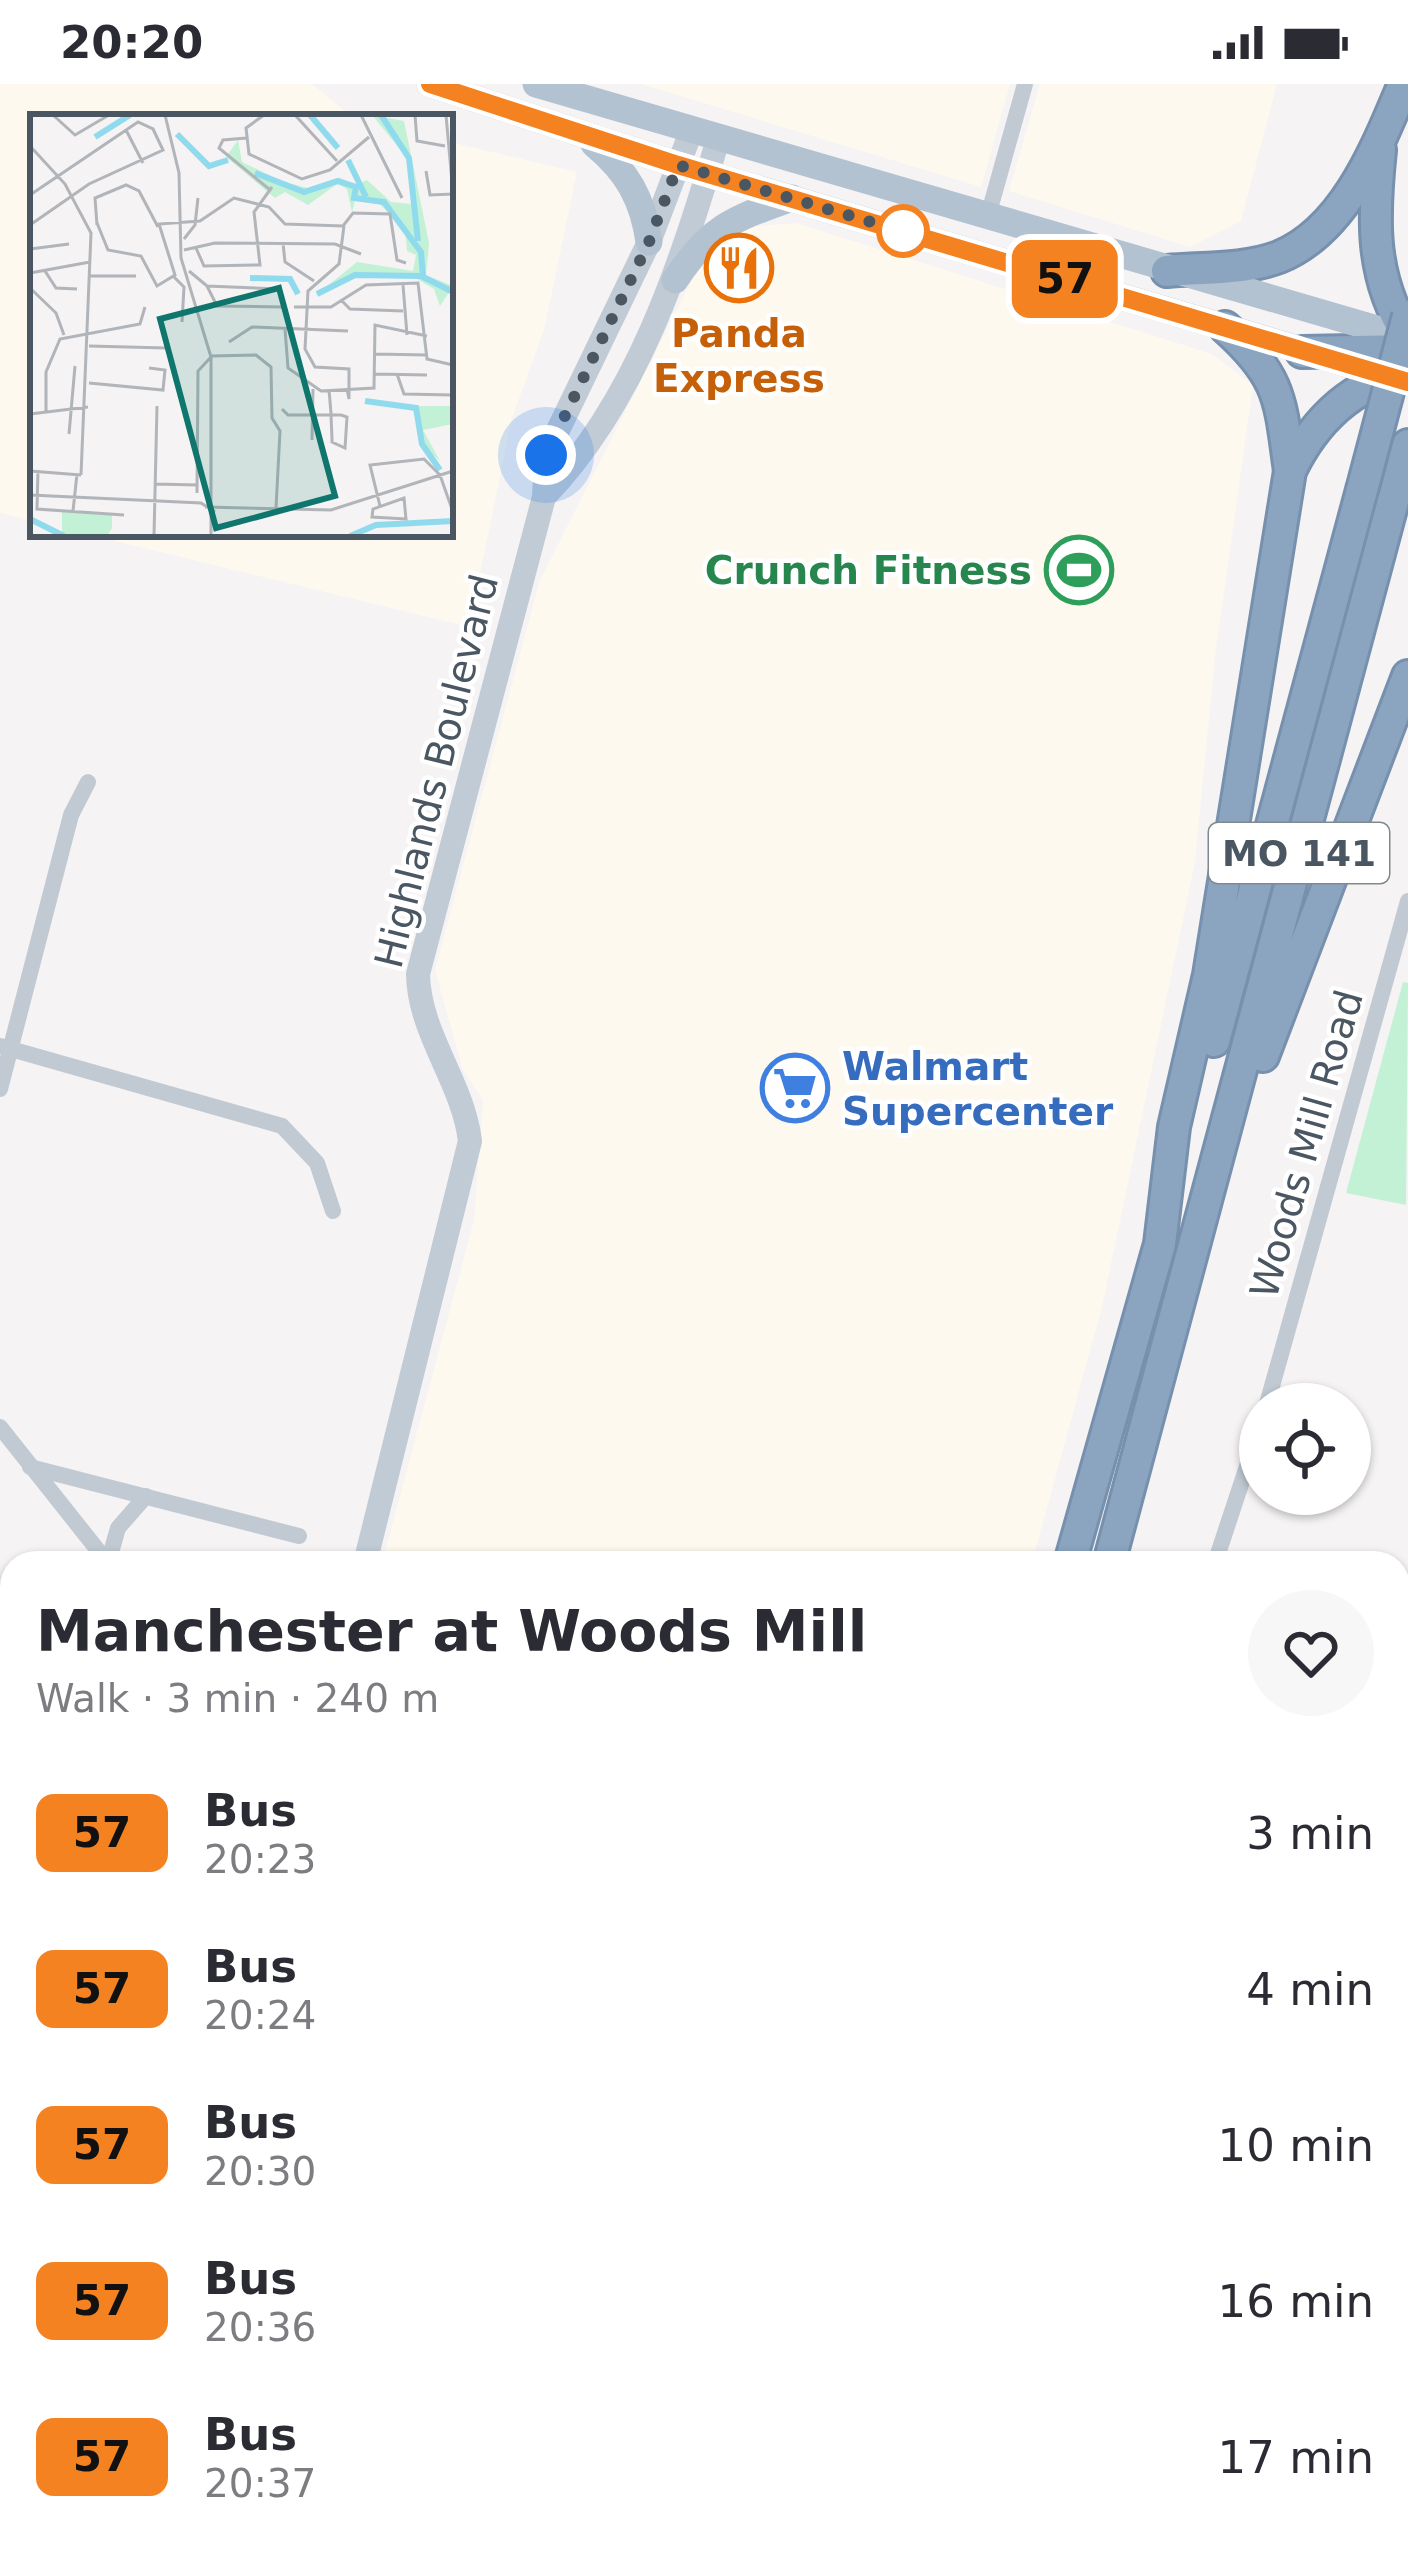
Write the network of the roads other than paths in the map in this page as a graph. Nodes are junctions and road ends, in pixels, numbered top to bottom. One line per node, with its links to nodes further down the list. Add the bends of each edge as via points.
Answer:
1 (430, 84): 6 (main road)
2 (536, 84): 5 (main road)
3 (1025, 84): 11 (street)
4 (1404, 84): 7 (highway)
5 (706, 133): 8 (street, Highlands Boulevard); 9 (street, Highlands Boulevard); 11 (main road)
6 (581, 134): 8 (main road); 12 (main road, via 633,185)
7 (1381, 138): 13 (highway, via 1338,210 1304,244 1252,264); 19 (highway, via 1374,239)
8 (678, 165): 9 (main road); 12 (street, Highlands Boulevard)
9 (708, 173): 10 (main road); 14 (street, Highlands Boulevard)
10 (793, 198): 14 (main road, via 729,220 700,241); 17 (main road)
11 (988, 216): 13 (main road)
12 (649, 242): 22 (street, Highlands Boulevard, via 546,455)
13 (1167, 271): 16 (main road)
14 (675, 280): 22 (street, Highlands Boulevard, via 605,414)
15 (1408, 316): 28 (highway, MO 141, bridge)
16 (1365, 325): 19 (highway)
17 (1225, 327): 18 (main road); 21 (highway, via 1280,392)
18 (1302, 352): 19 (highway)
19 (1404, 359): 21 (highway, via 1334,409)
20 (1408, 445): 29 (highway, MO 141)
21 (1290, 471): 28 (highway, via 1209,975 1174,1126)
22 (544, 497): 39 (street, Highlands Boulevard, via 418,974 422,1014 466,1107 470,1141)
23 (1408, 676): 29 (highway)
24 (88, 782): 26 (street, via 71,815)
25 (1408, 901): 31 (street, Woods Mill Road)
26 (6, 1048): 27 (street); 30 (street, via 282,1126 317,1163)
27 (0, 1089)
28 (1172, 1180): 40 (highway, MO 141)
29 (1204, 1207): 41 (highway, MO 141)
30 (333, 1211)
31 (1273, 1383)
32 (0, 1427): 33 (street)
33 (30, 1467): 35 (street); 37 (street)
34 (1239, 1492): 42 (street)
35 (146, 1496): 36 (street); 38 (street, via 118,1528)
36 (299, 1536)
37 (98, 1551)
38 (111, 1551)
39 (364, 1551)
40 (1073, 1551)
41 (1112, 1551)
42 (1220, 1551)

